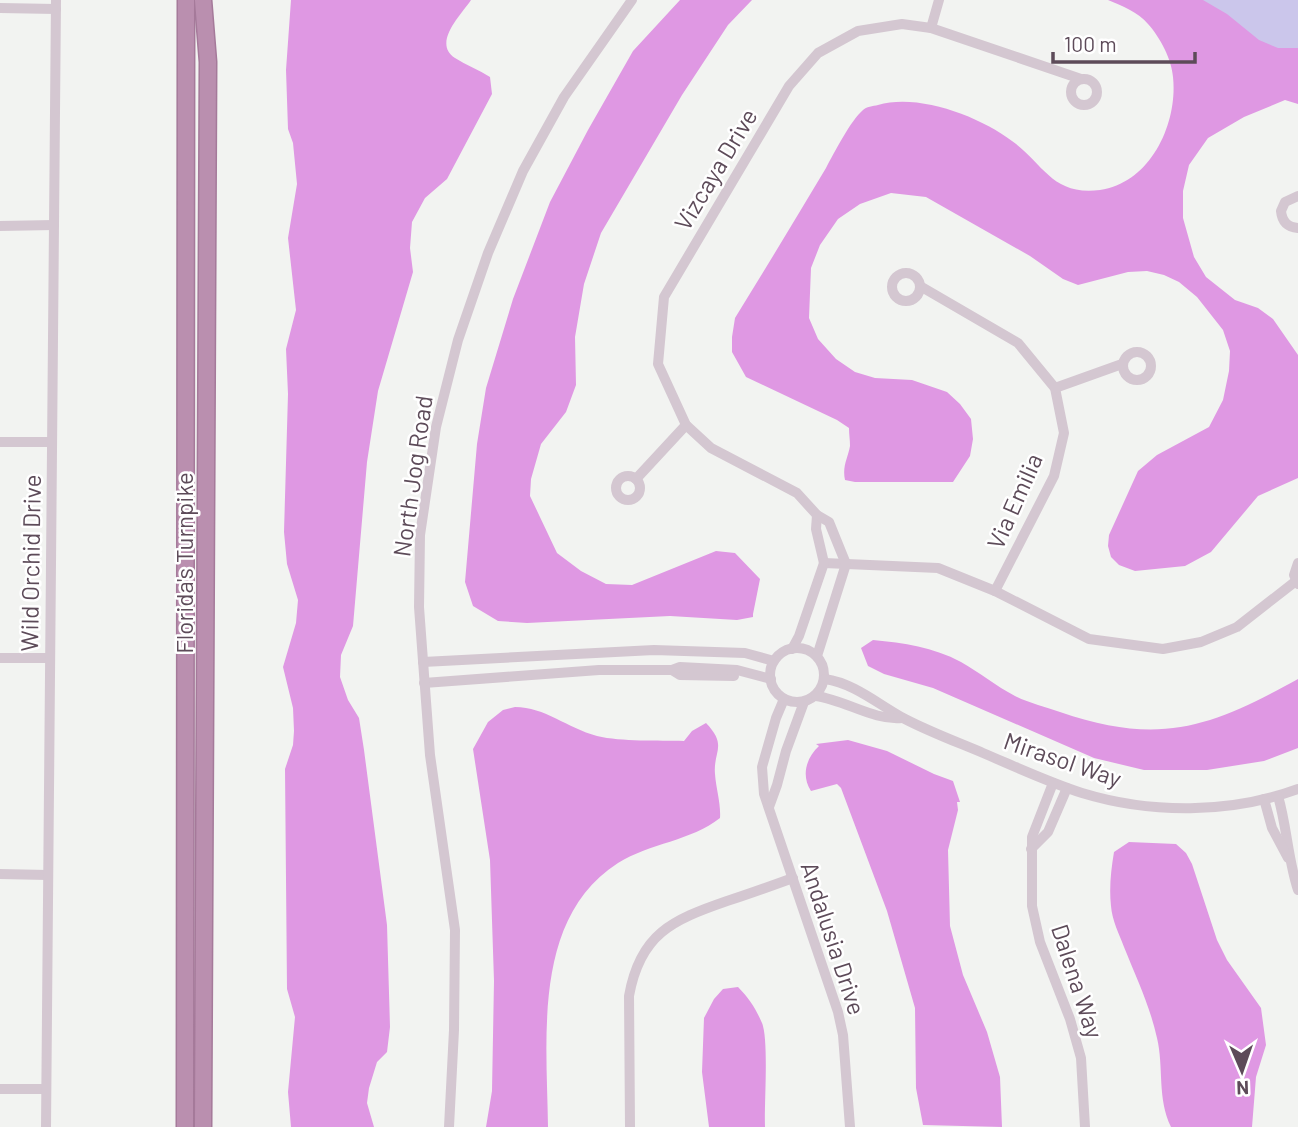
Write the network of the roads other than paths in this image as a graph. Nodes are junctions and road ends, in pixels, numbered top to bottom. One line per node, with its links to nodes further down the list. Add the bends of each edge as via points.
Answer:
1 (186, 0): 56 (highway, Florida's Turnpike)
2 (203, 0): 9 (highway, Florida's Turnpike)
3 (214, 0): 9 (highway)
4 (632, 0): 32 (street, North Jog Road, via 564,97 523,171 458,340 436,427 420,536)
5 (939, 0): 8 (street)
6 (56, 4): 7 (street); 12 (street, Wild Orchid Drive)
7 (0, 8)
8 (931, 28): 10 (street, Vizcaya Drive); 18 (street, Vizcaya Drive, via 902,24 858,31 818,52 789,86 664,297 658,364)
9 (208, 62): 57 (highway, Florida's Turnpike)
10 (1081, 79)
11 (1298, 196): 14 (street, via 1288,198 1281,211 1284,222)
12 (54, 225): 13 (street); 20 (street, Wild Orchid Drive)
13 (0, 226)
14 (1298, 228)
15 (920, 286): 17 (street, Via Emilia, via 1018,343)
16 (1122, 364): 17 (street)
17 (1055, 388): 27 (street, Via Emilia, via 1063,433 1054,476)
18 (686, 425): 21 (street); 22 (street, Vizcaya Drive, via 711,448 797,493)
19 (0, 442): 20 (street)
20 (52, 442): 31 (street, Wild Orchid Drive)
21 (636, 479)
22 (817, 515): 23 (street); 25 (street, Vizcaya Drive, via 829,522)
23 (824, 563): 25 (street); 28 (street)
24 (1298, 563): 26 (street)
25 (846, 564): 27 (street, via 938,568); 29 (street)
26 (1297, 582): 27 (street, via 1237,627 1201,642 1163,649 1089,639)
27 (995, 591)
28 (792, 649): 29 (street); 33 (street)
29 (817, 656): 34 (street)
30 (0, 657): 31 (street)
31 (50, 658): 50 (street, Wild Orchid Drive)
32 (423, 662): 33 (street, via 654,650 745,653); 36 (street, North Jog Road)
33 (774, 662): 35 (street)
34 (825, 679): 37 (street); 40 (street, Mirasol Way, via 842,681)
35 (771, 680): 36 (street, via 751,674 690,676 672,670 599,670); 38 (street)
36 (424, 683): 58 (street, North Jog Road, via 455,930)
37 (816, 696): 39 (street); 40 (street, Mirasol Way, via 835,698 888,720)
38 (784, 699): 39 (street); 46 (street, Andalusia Drive, via 762,766)
39 (804, 702): 46 (street)
40 (902, 718): 41 (street, Mirasol Way)
41 (1053, 783): 42 (street, Mirasol Way); 47 (street, Dalena Way)
42 (1068, 788): 45 (street, Mirasol Way, via 1107,800 1178,808); 47 (street, via 1048,832)
43 (1298, 789): 44 (street, Mirasol Way)
44 (1278, 796): 45 (street, Mirasol Way); 48 (street)
45 (1264, 799): 48 (street, via 1272,828)
46 (769, 807): 51 (street, Andalusia Drive)
47 (1031, 849): 61 (street, Dalena Way, via 1032,906 1081,1058)
48 (1292, 863): 52 (street)
49 (0, 874): 50 (street)
50 (48, 875): 54 (street, Wild Orchid Drive)
51 (793, 878): 59 (street, via 676,921 644,953 629,996); 60 (street, Andalusia Drive, via 838,1012)
52 (1298, 890)
53 (0, 1089): 54 (street)
54 (46, 1089): 55 (street, Wild Orchid Drive)
55 (46, 1127)
56 (185, 1127)
57 (203, 1127)
58 (449, 1127)
59 (630, 1127)
60 (850, 1127)
61 (1085, 1127)

